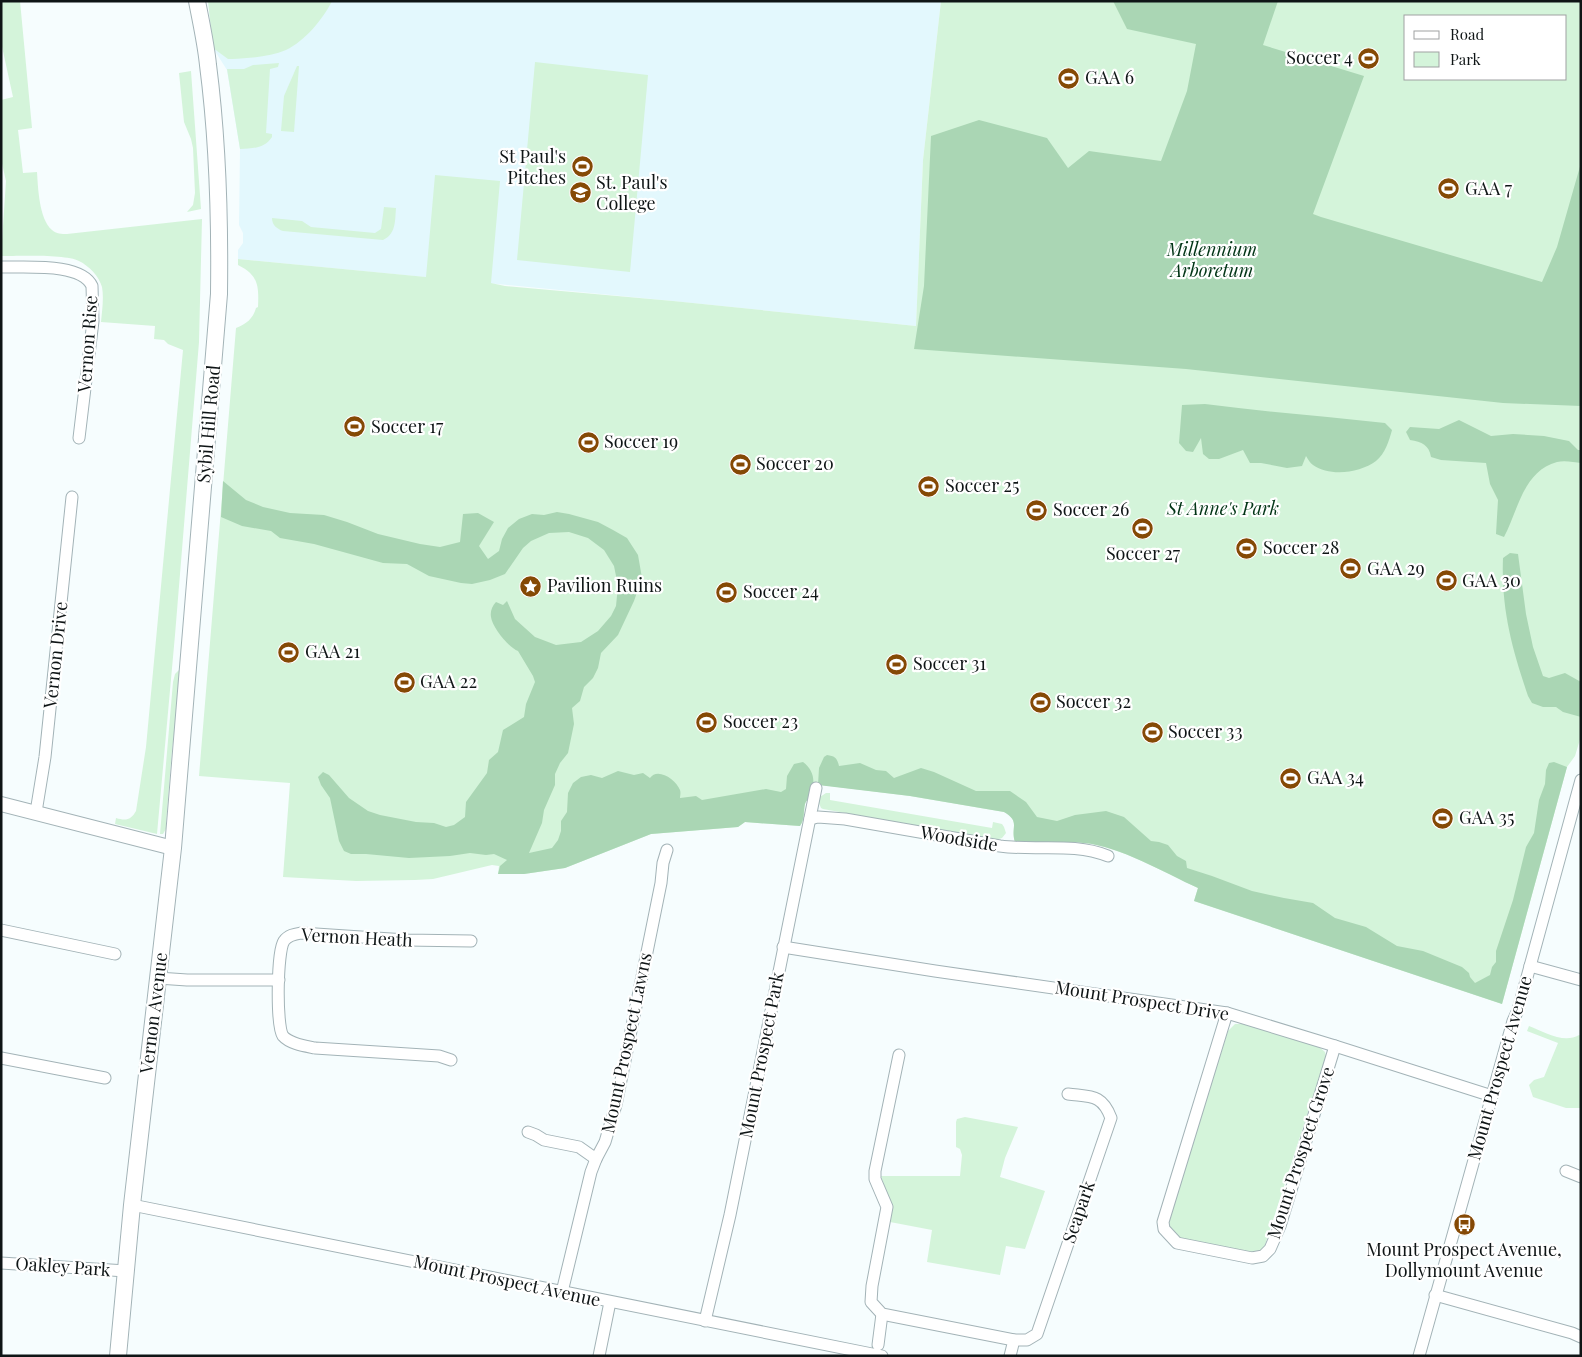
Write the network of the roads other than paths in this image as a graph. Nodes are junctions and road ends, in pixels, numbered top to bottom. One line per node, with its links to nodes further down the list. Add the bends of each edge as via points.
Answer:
1 (197, 1): 10 (main road, Sybil Hill Road, via 208,63 217,162 219,294)
2 (1, 268): 3 (street, Vernon Rise, via 63,269 76,272 90,281 92,321)
3 (79, 438)
4 (72, 497): 8 (street, Vernon Drive, via 45,757)
5 (1581, 780): 17 (street, Mount Prospect Avenue)
6 (816, 788): 9 (street, Mount Prospect Park)
7 (1, 804): 8 (street)
8 (36, 812): 10 (street)
9 (810, 819): 12 (street, Woodside, via 845,819 1000,846 1084,849); 15 (street, Mount Prospect Park)
10 (173, 848): 18 (main road, Vernon Avenue)
11 (667, 850): 30 (street, Mount Prospect Lawns, via 616,1104 605,1142)
12 (1108, 856)
13 (1, 930): 16 (street)
14 (471, 941): 19 (street, Vernon Heath, via 290,935 281,950)
15 (783, 947): 21 (street, Mount Prospect Drive); 40 (street, Mount Prospect Park, via 730,1215)
16 (115, 954)
17 (1530, 966): 20 (street); 28 (street, Mount Prospect Avenue)
18 (158, 978): 19 (street); 33 (main road, Vernon Avenue)
19 (278, 980): 25 (street, Vernon Heath, via 279,1024 282,1035 292,1042 315,1048 439,1056)
20 (1581, 980)
21 (1226, 1013): 22 (street, Mount Prospect Drive); 22 (street, Mount Prospect Grove, via 1163,1222 1164,1229 1177,1243 1252,1258 1263,1256 1270,1249 1280,1226)
22 (1335, 1046): 28 (street, Mount Prospect Drive)
23 (899, 1055): 39 (street, via 875,1172 887,1207 871,1302)
24 (1, 1058): 26 (street)
25 (451, 1060)
26 (105, 1078)
27 (1068, 1094): 42 (street, Seapark, via 1097,1098 1107,1107 1111,1118 1037,1334 1027,1340)
28 (1492, 1096): 37 (street, Mount Prospect Avenue)
29 (528, 1132): 30 (street, via 544,1140 579,1147)
30 (596, 1159): 36 (street, Mount Prospect Lawns)
31 (1566, 1172): 32 (street)
32 (1581, 1177)
33 (132, 1205): 35 (main road, Vernon Avenue); 36 (street, Mount Prospect Avenue)
34 (1, 1263): 35 (street, Oakley Park)
35 (126, 1271): 44 (main road, Vernon Avenue)
36 (562, 1292): 38 (street, Mount Prospect Avenue)
37 (1435, 1296): 41 (street); 47 (street, Mount Prospect Avenue)
38 (610, 1302): 40 (street, Mount Prospect Avenue); 45 (street)
39 (882, 1314): 42 (street, Seapark); 43 (street)
40 (705, 1321): 43 (street, Mount Prospect Avenue)
41 (1581, 1337)
42 (1014, 1340): 46 (street)
43 (880, 1350)
44 (118, 1356)
45 (599, 1356)
46 (1010, 1356)
47 (1419, 1356)

